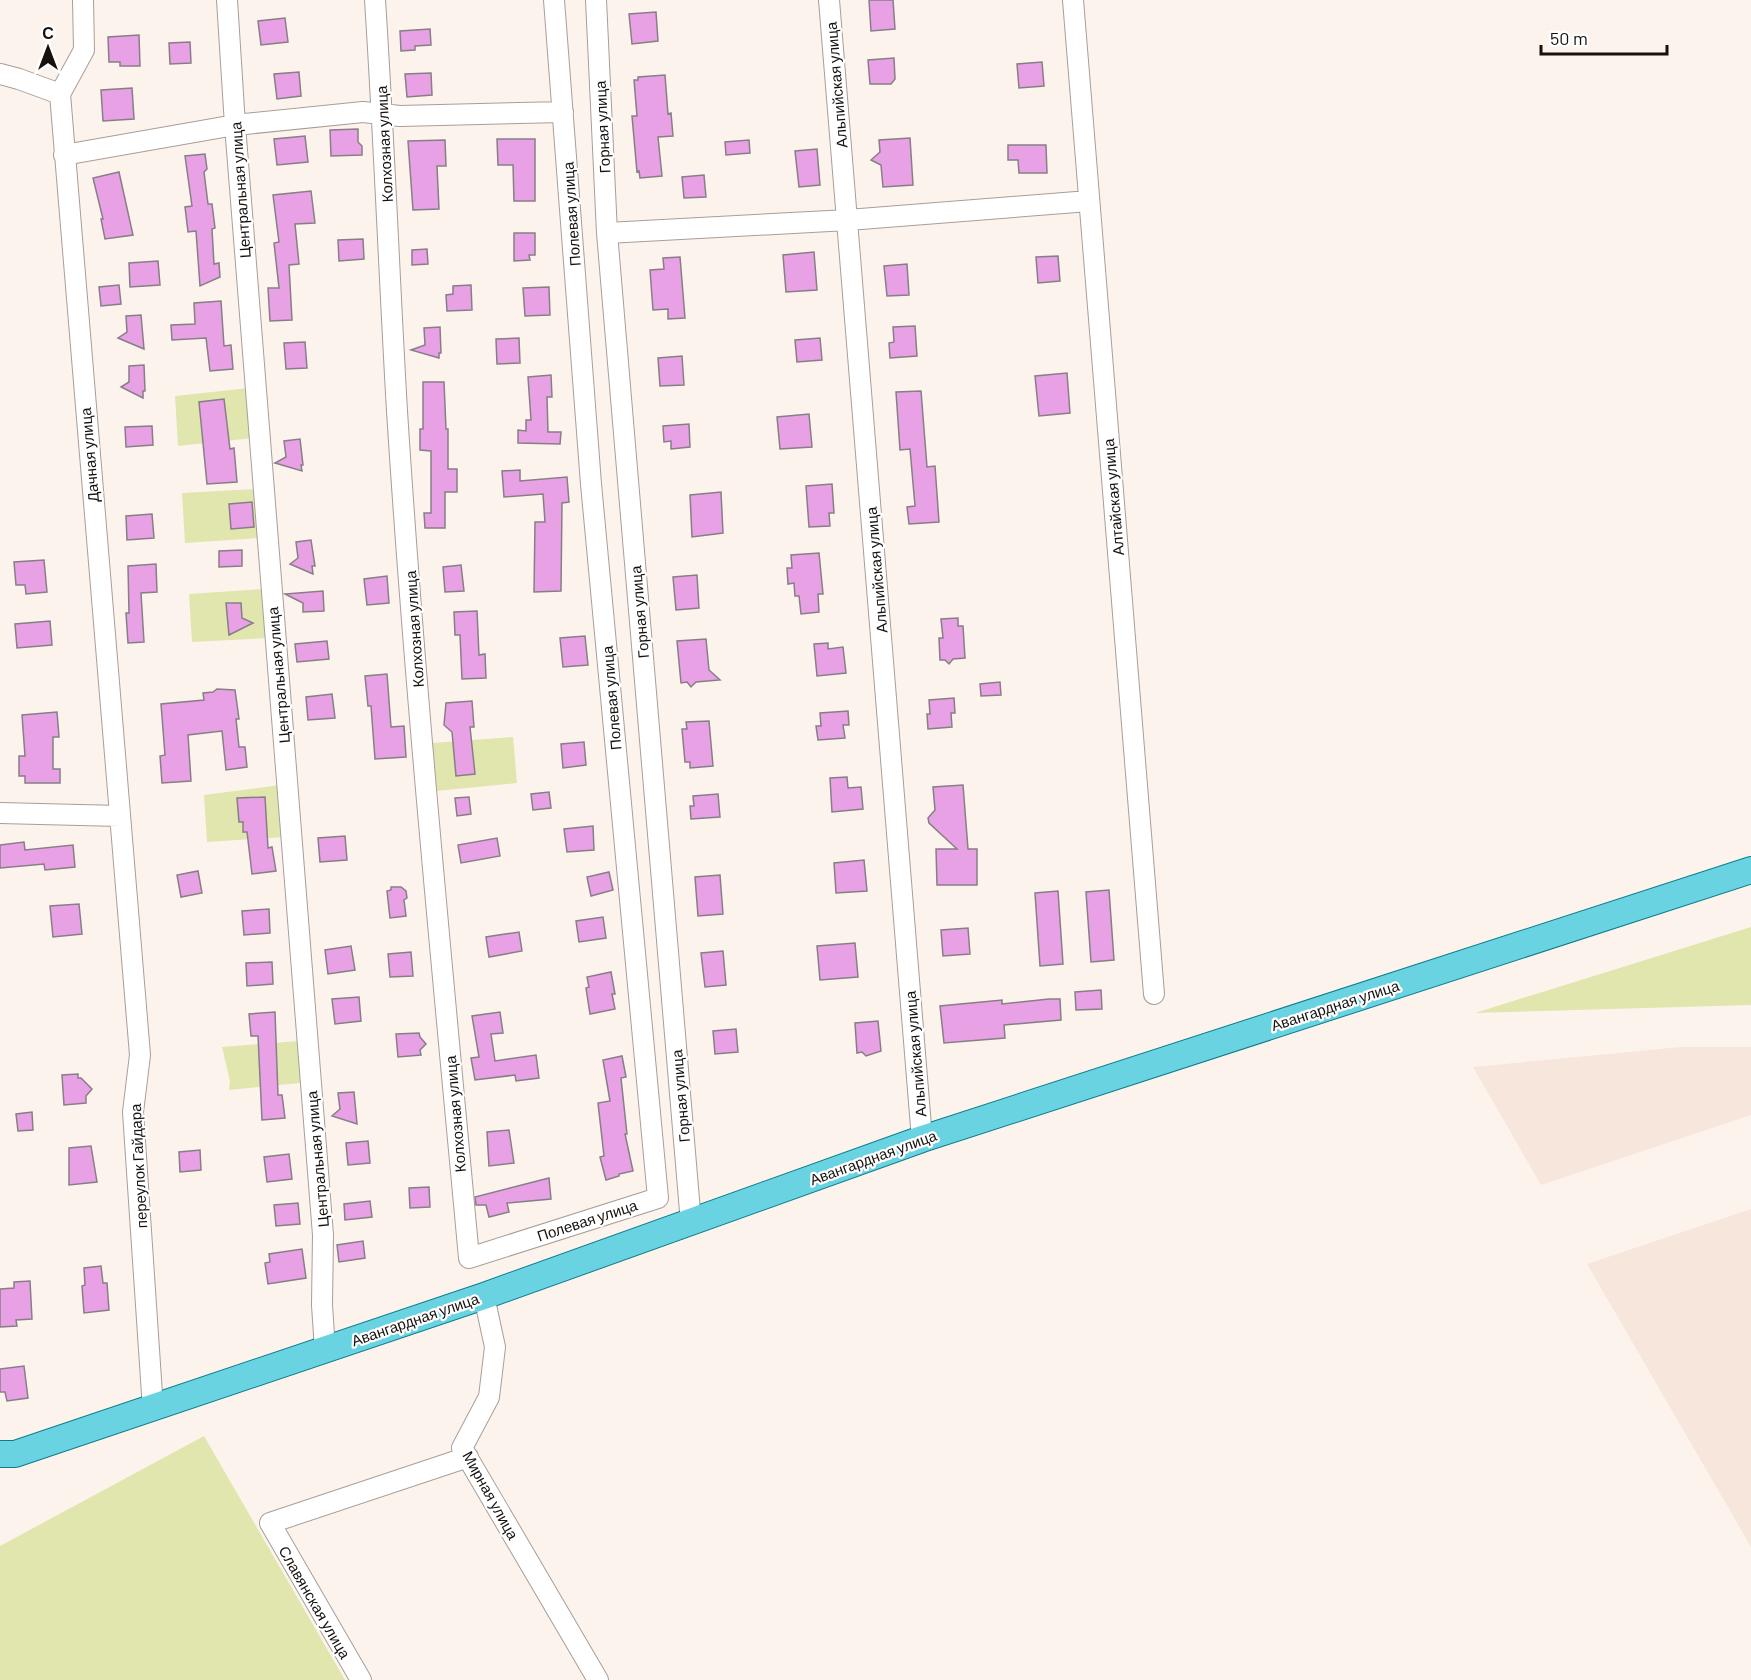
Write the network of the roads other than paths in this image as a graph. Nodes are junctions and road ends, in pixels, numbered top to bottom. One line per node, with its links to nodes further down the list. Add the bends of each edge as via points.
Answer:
1 (83, 0): 9 (street, via 84,50)
2 (227, 0): 12 (street, Центральная улица)
3 (375, 0): 11 (street, Колхозная улица)
4 (554, 0): 10 (street, Полевая улица)
5 (596, 0): 16 (street, Горная улица)
6 (829, 0): 15 (street, Альпийская улица)
7 (1073, 0): 14 (street, Алтайская улица)
8 (0, 74): 9 (street)
9 (60, 94): 13 (street, Дачная улица)
10 (563, 112): 11 (street, via 399,116); 23 (street, Полевая улица, via 591,484 658,1198)
11 (382, 113): 12 (street); 23 (street, Колхозная улица, via 397,411)
12 (235, 125): 13 (street); 25 (street, Центральная улица, via 323,1235)
13 (64, 155): 18 (street, Дачная улица)
14 (1089, 201): 15 (street); 20 (street, Алтайская улица)
15 (848, 220): 16 (street); 21 (street, Альпийская улица)
16 (607, 234): 22 (street, Горная улица)
17 (0, 813): 18 (street)
18 (120, 816): 26 (street, переулок Гайдара, via 140,1055 134,1112)
19 (1751, 870): 21 (main road, Авангардная улица)
20 (1154, 994)
21 (922, 1139): 22 (main road, Авангардная улица)
22 (691, 1223): 24 (main road, Авангардная улица)
23 (469, 1258)
24 (484, 1296): 25 (main road, Авангардная улица); 28 (street, Мирная улица, via 495,1347 489,1397 462,1448)
25 (325, 1350): 26 (main road, Авангардная улица)
26 (153, 1409): 27 (main road, Авангардная улица, via 15,1454)
27 (0, 1454)
28 (468, 1457): 29 (street, Славянская улица, via 270,1523); 30 (street, Мирная улица)
29 (361, 1680)
30 (598, 1680)

